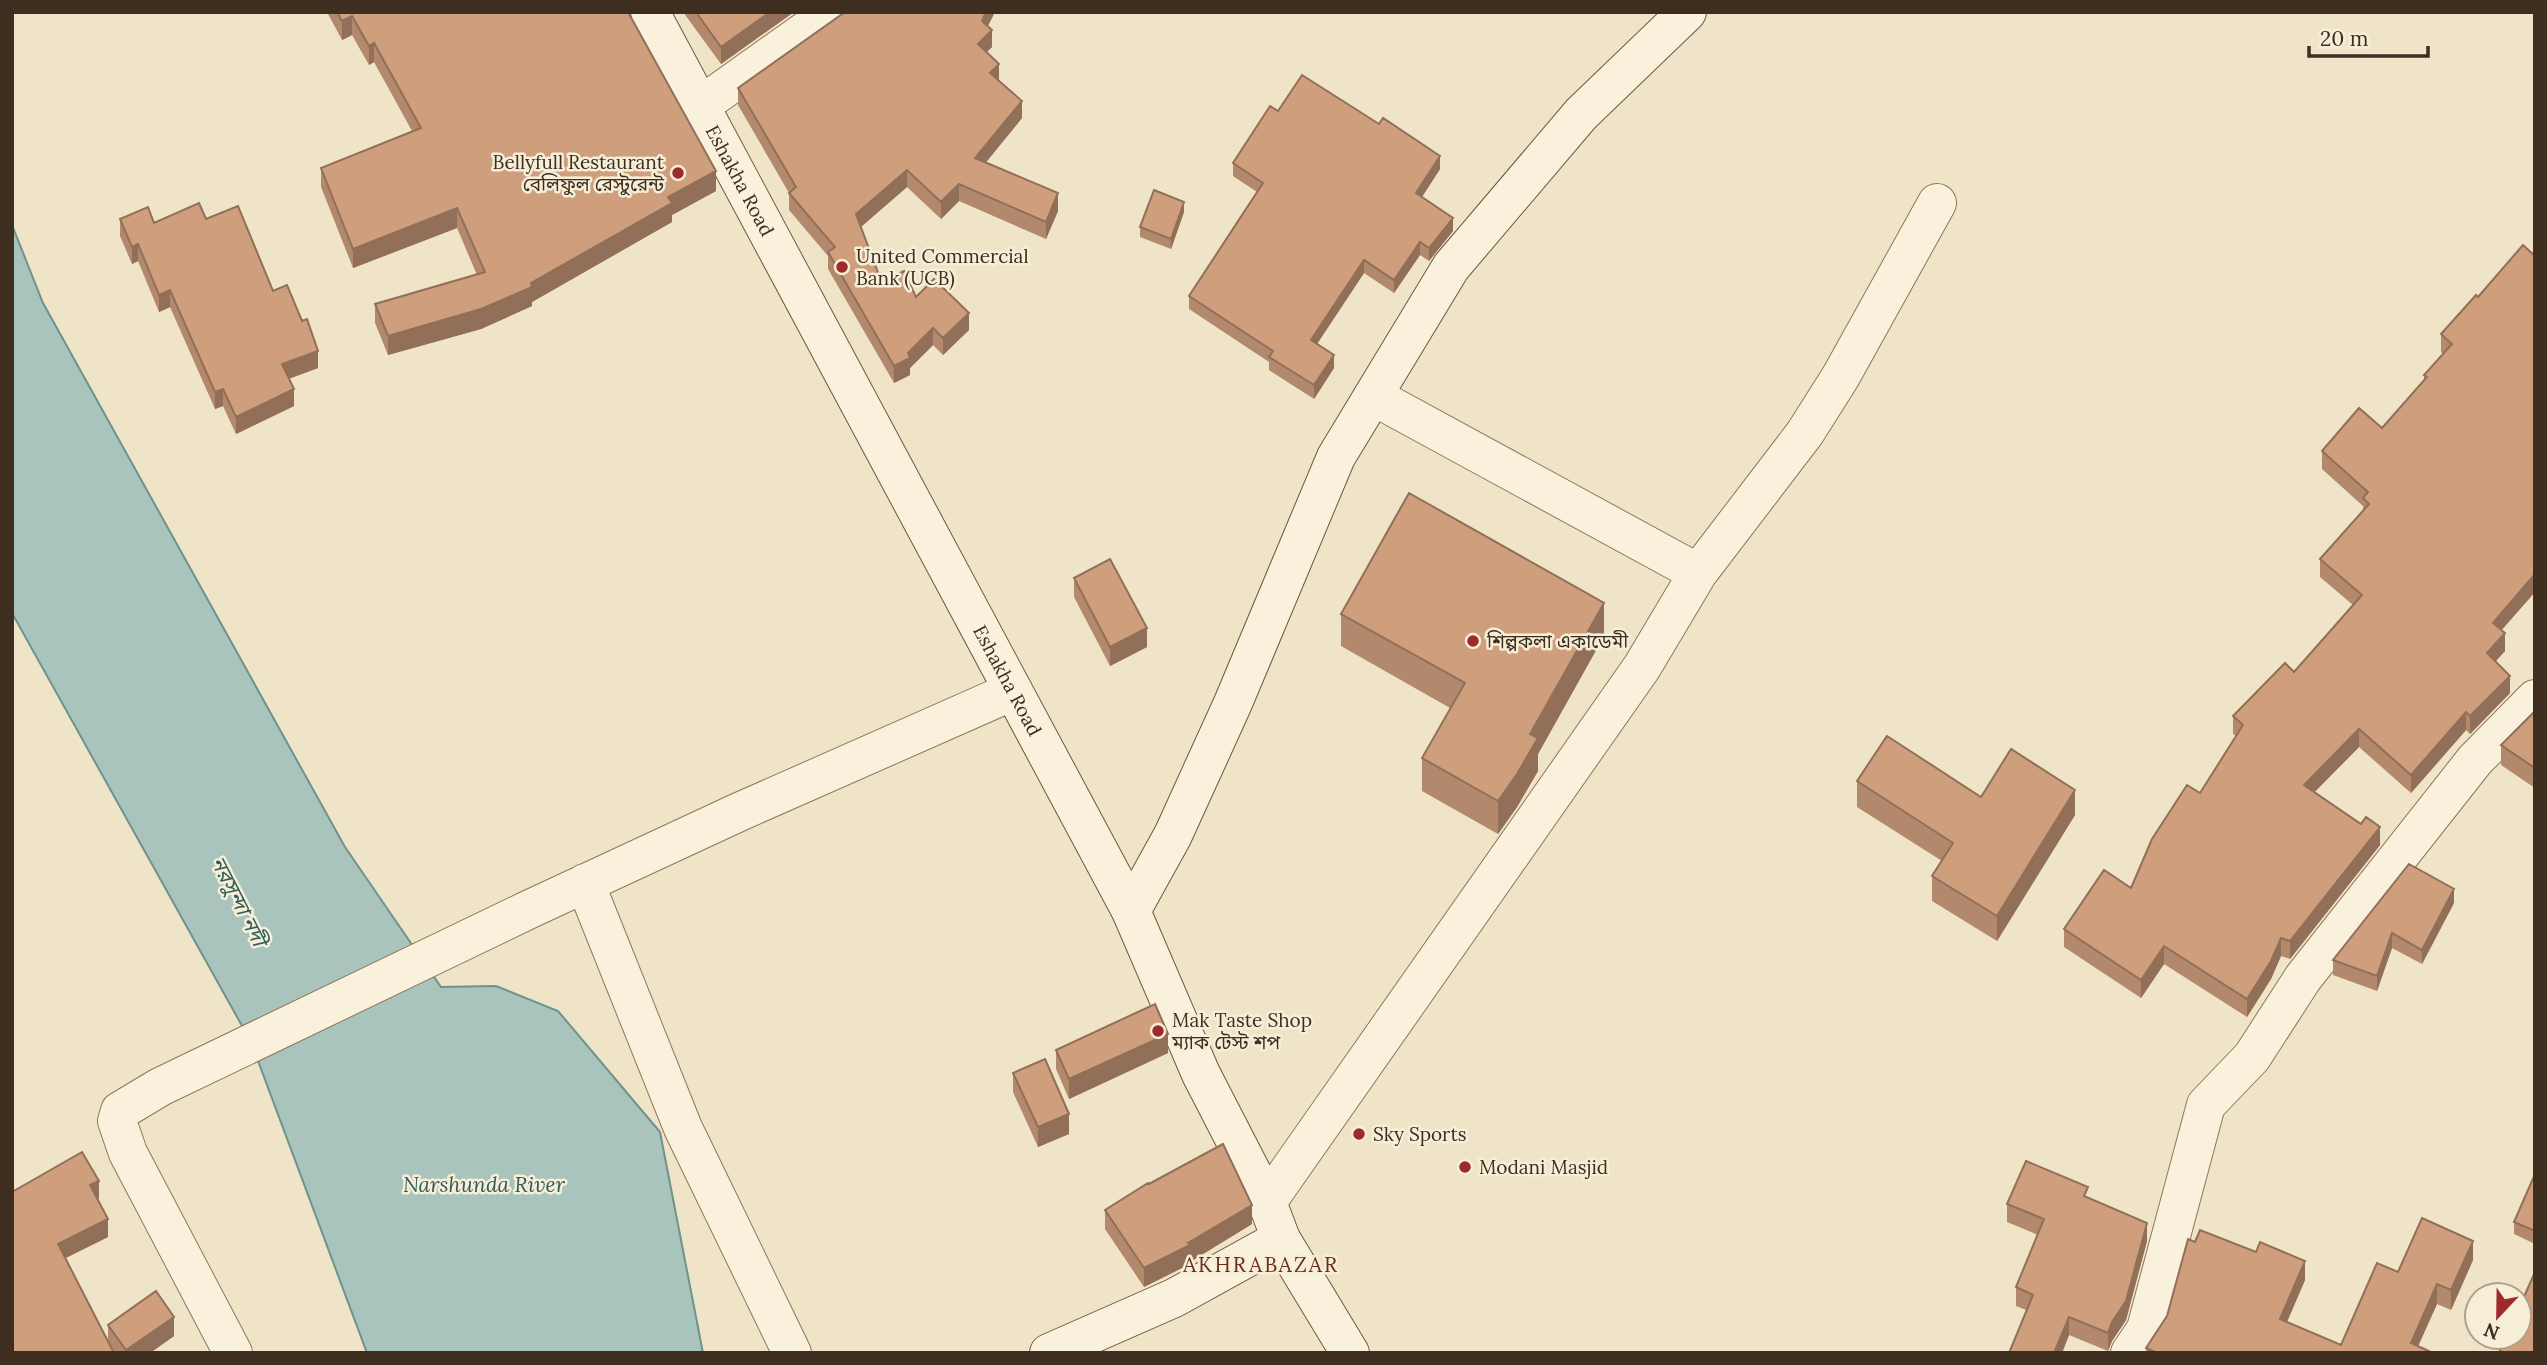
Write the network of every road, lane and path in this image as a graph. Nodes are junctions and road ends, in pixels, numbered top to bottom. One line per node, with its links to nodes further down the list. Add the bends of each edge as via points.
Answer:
1 (650, 12): 4 (street, Eshakha Road)
2 (832, 12): 4 (street)
3 (1688, 12): 6 (street, via 1581,114 1451,267)
4 (700, 106): 8 (street, Eshakha Road)
5 (1937, 202): 7 (street, via 1842,376)
6 (1373, 396): 7 (street); 11 (street, via 1336,457 1173,835)
7 (1698, 573): 12 (street, via 1642,667)
8 (1013, 691): 10 (street); 11 (street, Eshakha Road)
9 (2535, 699): 18 (street, via 2476,760 2303,978 2252,1058 2206,1105 2146,1329)
10 (585, 883): 14 (street, via 160,1087 120,1111 117,1121 128,1153); 15 (street, via 683,1128)
11 (1131, 911): 12 (street, Eshakha Road, via 1201,1074)
12 (1267, 1202): 13 (street, Eshakha Road)
13 (1280, 1239): 16 (street, via 1174,1298); 17 (street, Eshakha Road)
14 (233, 1353)
15 (792, 1353)
16 (1049, 1353)
17 (1350, 1353)
18 (2130, 1353)

